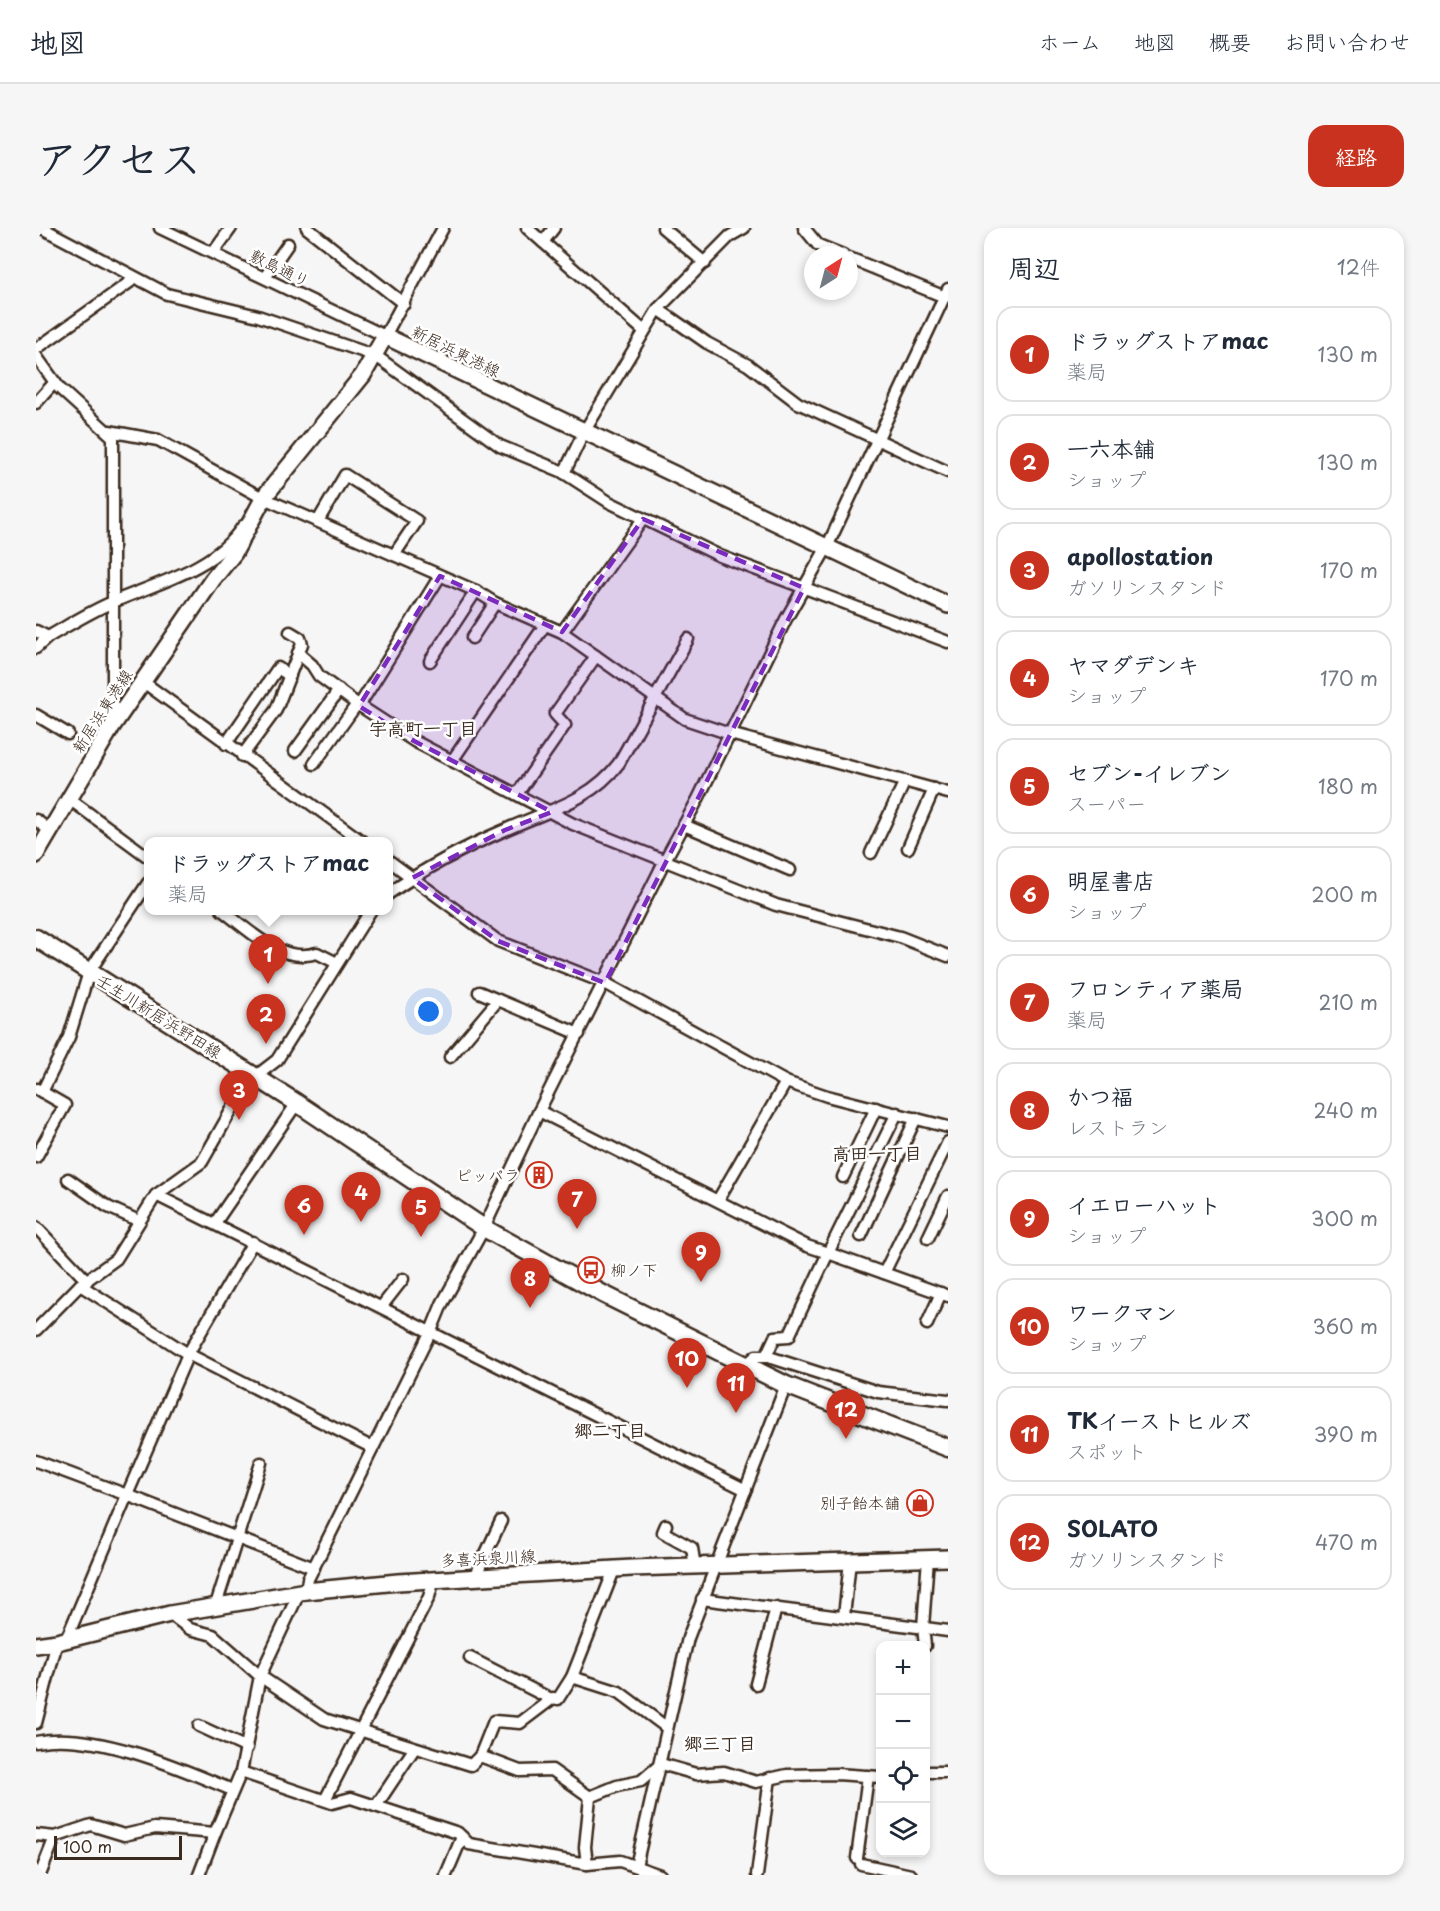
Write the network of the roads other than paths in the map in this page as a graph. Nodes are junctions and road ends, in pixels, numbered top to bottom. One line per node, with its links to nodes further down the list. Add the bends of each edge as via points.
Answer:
1 (42, 228): 17 (street)
2 (160, 228): 14 (street, 敷島通り)
3 (231, 228): 14 (street)
4 (307, 228): 20 (street)
5 (443, 228): 20 (street)
6 (527, 228): 11 (street)
7 (554, 228): 11 (street)
8 (663, 228): 16 (street)
9 (744, 228): 16 (street, via 730,236)
10 (804, 228): 13 (street)
11 (543, 242): 22 (street)
12 (288, 244): 18 (street)
13 (820, 246)
14 (213, 253): 18 (street, 敷島通り)
15 (858, 261): 19 (street)
16 (705, 263): 21 (street)
17 (132, 276): 24 (street, via 130,282); 26 (street, via 167,294 258,316)
18 (265, 277): 23 (street, 敷島通り)
19 (946, 293): 31 (street)
20 (404, 304): 23 (street)
21 (657, 309): 22 (street); 31 (street, via 748,365 798,403)
22 (643, 330): 30 (street)
23 (385, 336): 26 (main road, 新居浜東港線); 30 (main road, 新居浜東港線)
24 (36, 349)
25 (36, 356): 27 (street)
26 (376, 356): 33 (street, via 500,446); 34 (main road, 新居浜東港線)
27 (55, 382): 28 (street); 29 (street)
28 (36, 403)
29 (109, 431): 34 (street, via 158,440); 42 (street, via 113,437)
30 (584, 432): 33 (street); 37 (main road, 新居浜東港線)
31 (876, 441): 32 (street); 37 (street)
32 (948, 472)
33 (564, 473): 35 (street)
34 (262, 497): 36 (street); 42 (street, via 218,554 145,591); 58 (main road, 新居浜東港線, via 234,553)
35 (643, 519): 40 (street, via 720,556); 48 (street)
36 (318, 520): 38 (street); 38 (street, via 345,475 417,521)
37 (827, 547): 40 (street); 44 (main road, 新居浜東港線)
38 (394, 555): 39 (street)
39 (441, 576): 41 (street); 61 (street)
40 (804, 588): 52 (street); 65 (street)
41 (476, 591): 43 (street); 56 (street)
42 (113, 602): 49 (street); 63 (street)
43 (495, 603): 45 (street); 50 (street)
44 (948, 605)
45 (545, 625): 48 (street); 69 (street)
46 (36, 631): 49 (street)
47 (290, 632): 54 (street, via 300,638)
48 (562, 633): 55 (street)
49 (48, 637): 53 (street)
50 (472, 639)
51 (688, 639): 60 (street)
52 (948, 642)
53 (36, 648)
54 (298, 653): 57 (street); 59 (street, via 319,676)
55 (596, 656): 60 (street); 74 (street, via 555,714 565,725)
56 (430, 661)
57 (290, 676): 66 (street, via 278,668); 68 (street, via 276,710)
58 (142, 681): 63 (main road, 新居浜東港線); 66 (street)
59 (339, 690): 61 (street); 67 (street)
60 (656, 699): 65 (street, via 685,719); 76 (street, via 609,777)
61 (358, 705): 69 (street); 70 (street)
62 (36, 715): 64 (street)
63 (113, 726): 75 (main road, 新居浜東港線)
64 (68, 734)
65 (729, 734): 71 (street); 78 (street)
66 (226, 744): 68 (street)
67 (295, 751)
68 (242, 756): 80 (street)
69 (452, 761): 74 (street)
70 (314, 764)
71 (905, 781): 72 (street); 82 (street)
72 (934, 789): 73 (street); 81 (street)
73 (948, 793)
74 (518, 794): 76 (street)
75 (68, 798): 79 (main road, 新居浜東港線); 83 (street)
76 (552, 812): 85 (street); 88 (street, via 505,830)
77 (36, 820): 79 (street)
78 (684, 825): 85 (street); 87 (street)
79 (49, 830): 84 (main road, 新居浜東港線)
80 (356, 837)
81 (908, 848)
82 (871, 853)
83 (144, 854)
84 (36, 855)
85 (665, 860): 94 (street, via 776,905 900,937); 97 (street)
86 (393, 864): 88 (street)
87 (790, 870)
88 (412, 878): 90 (street); 97 (street, via 498,940)
89 (144, 889): 96 (street)
90 (393, 891)
91 (229, 915): 95 (street, via 282,952 298,957 317,953)
92 (368, 915): 95 (street)
93 (36, 938): 96 (main road, 壬生川新居浜野田線)
94 (948, 956)
95 (337, 963): 102 (street, via 277,1060)
96 (89, 972): 102 (main road, 壬生川新居浜野田線); 104 (street, via 69,1036)
97 (605, 982): 100 (street); 103 (street)
98 (479, 992): 99 (street)
99 (498, 1000): 100 (street); 101 (street)
100 (579, 1034): 107 (street)
101 (450, 1057)
102 (254, 1076): 105 (main road, 壬生川新居浜野田線); 115 (street, via 202,1162)
103 (786, 1082): 106 (street); 117 (street)
104 (39, 1090): 112 (street, via 65,1105)
105 (297, 1103): 119 (street); 121 (main road, 壬生川新居浜野田線)
106 (876, 1108): 108 (street); 113 (street)
107 (538, 1111): 117 (street); 121 (street)
108 (897, 1113): 109 (street); 125 (street)
109 (916, 1118): 110 (street); 122 (street)
110 (948, 1127)
111 (948, 1142): 126 (street)
112 (36, 1157)
113 (843, 1177)
114 (68, 1179): 118 (street, via 108,1207)
115 (156, 1195): 118 (street); 119 (street)
116 (948, 1196): 123 (street)
117 (718, 1200): 125 (street)
118 (139, 1221): 128 (street, via 116,1259)
119 (215, 1223): 124 (street)
120 (36, 1227): 128 (street)
121 (484, 1228): 133 (street); 136 (main road, 壬生川新居浜野田線)
122 (861, 1236)
123 (928, 1238)
124 (253, 1242): 130 (street); 134 (street)
125 (828, 1253): 126 (street); 135 (street, via 789,1336 775,1337)
126 (884, 1273): 129 (street)
127 (403, 1279): 130 (street)
128 (84, 1283): 132 (street); 134 (street)
129 (945, 1294): 131 (street)
130 (382, 1306): 133 (street)
131 (927, 1324)
132 (36, 1330)
133 (431, 1331): 139 (street); 143 (street)
134 (188, 1354): 139 (street); 144 (street)
135 (766, 1356): 136 (street, via 756,1356); 138 (street, via 878,1392)
136 (745, 1366): 137 (main road, 壬生川新居浜野田線)
137 (786, 1385): 140 (main road, 壬生川新居浜野田線); 143 (street)
138 (948, 1400)
139 (373, 1448): 153 (street)
140 (948, 1448)
141 (36, 1461): 144 (street)
142 (261, 1463): 147 (street)
143 (746, 1490): 152 (street)
144 (127, 1495): 147 (street); 165 (street)
145 (501, 1521): 155 (street)
146 (666, 1525): 151 (street, via 663,1532 692,1548)
147 (238, 1539): 153 (street); 159 (street)
148 (928, 1558): 149 (main road, 多喜浜泉川線); 150 (main road, 多喜浜泉川線); 163 (street)
149 (948, 1558)
150 (850, 1561): 152 (main road, 多喜浜泉川線); 162 (street)
151 (695, 1567): 152 (main road, 多喜浜泉川線); 154 (main road, 多喜浜泉川線)
152 (715, 1567): 158 (street)
153 (314, 1568): 157 (street)
154 (614, 1570): 155 (main road, 多喜浜泉川線); 170 (street)
155 (475, 1577): 156 (main road, 多喜浜泉川線)
156 (434, 1579): 157 (main road, 多喜浜泉川線); 176 (street, via 429,1597)
157 (303, 1592): 159 (main road, 多喜浜泉川線); 169 (street)
158 (702, 1599): 160 (street); 175 (street)
159 (215, 1608): 161 (main road, 多喜浜泉川線)
160 (776, 1608): 162 (street); 171 (street)
161 (170, 1614): 165 (main road, 多喜浜泉川線); 169 (street, via 190,1629 213,1635)
162 (844, 1616): 163 (street)
163 (922, 1627): 164 (street); 166 (street)
164 (948, 1631)
165 (61, 1641): 167 (main road, 多喜浜泉川線); 173 (street)
166 (924, 1641)
167 (36, 1645)
168 (470, 1658): 172 (street)
169 (260, 1676): 176 (street, via 324,1719); 178 (street)
170 (572, 1677): 172 (street, via 558,1699); 175 (street, via 619,1692)
171 (756, 1684)
172 (551, 1700): 180 (street, via 520,1723 494,1720)
173 (36, 1723)
174 (199, 1726): 178 (street)
175 (666, 1727): 181 (street)
176 (361, 1730): 179 (street); 190 (street)
177 (36, 1742): 188 (street, via 52,1738 149,1756)
178 (247, 1748): 182 (street)
179 (414, 1749): 180 (street, via 471,1765); 191 (street)
180 (480, 1756): 189 (street, via 520,1771 552,1770)
181 (658, 1765): 187 (street, via 696,1774 724,1772 756,1782); 189 (street, via 641,1781); 196 (street)
182 (241, 1772): 188 (street); 190 (street)
183 (930, 1772): 184 (street)
184 (948, 1772)
185 (868, 1776): 186 (street); 187 (street); 203 (street, via 859,1861)
186 (876, 1777)
187 (770, 1778): 202 (street)
188 (232, 1790): 192 (street)
189 (590, 1797): 197 (street, via 585,1847)
190 (326, 1800): 191 (street, via 332,1803 351,1798)
191 (376, 1806): 195 (street)
192 (215, 1833): 194 (street, via 155,1828 124,1835 91,1825); 199 (street)
193 (36, 1835): 194 (street)
194 (56, 1837): 198 (street)
195 (462, 1837): 197 (street, via 469,1844); 200 (street)
196 (636, 1866): 197 (street, via 620,1861); 201 (street)
197 (589, 1868)
198 (40, 1875)
199 (199, 1875)
200 (446, 1875)
201 (660, 1875)
202 (757, 1875)
203 (910, 1875)

